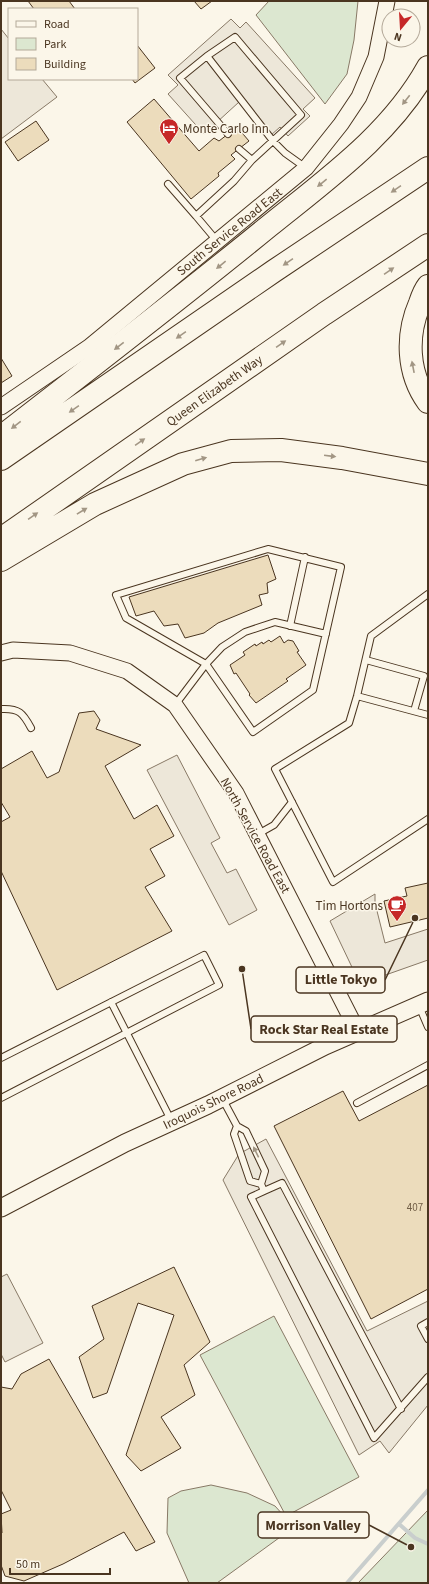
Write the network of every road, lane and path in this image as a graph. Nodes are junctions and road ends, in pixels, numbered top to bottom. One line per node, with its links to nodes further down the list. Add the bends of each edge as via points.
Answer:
1 (387, 1): 8 (street, South Service Road East, via 376,56 359,97)
2 (207, 56): 4 (lane, via 180,78); 5 (lane); 5 (lane, via 235,37 301,115)
3 (428, 67): 17 (highway, one-way to 17, via 386,126 352,158 190,291)
4 (228, 134)
5 (273, 141): 7 (lane); 8 (lane)
6 (239, 149): 7 (lane)
7 (252, 160): 11 (lane, via 234,181)
8 (306, 168): 12 (street, South Service Road East)
9 (428, 168): 18 (highway, one-way to 18)
10 (168, 184): 11 (lane)
11 (196, 216): 12 (lane)
12 (217, 241): 16 (street, South Service Road East, via 89,347)
13 (428, 245): 20 (highway, Queen Elizabeth Way, one-way to 13)
14 (428, 286): 15 (highway, one-way to 14, via 415,377 411,358 414,316)
15 (428, 402)
16 (1, 407)
17 (1, 437)
18 (1, 459)
19 (428, 474): 22 (highway, one-way to 19, via 95,504 183,464 231,451 281,450)
20 (1, 538)
21 (305, 557): 24 (lane); 25 (lane, via 341,567); 28 (lane, via 268,548 116,595 126,618)
22 (1, 560)
23 (428, 594): 27 (lane, via 371,636)
24 (290, 626): 25 (lane); 28 (lane, via 275,622 245,632 222,647)
25 (326, 634): 28 (lane, via 314,690 253,732)
26 (1, 653): 30 (street, North Service Road East, via 13,650 70,653 127,671)
27 (366, 660): 29 (lane); 32 (lane, via 424,676)
28 (206, 664): 30 (lane)
29 (357, 696): 32 (lane); 35 (lane, via 349,723 275,769)
30 (175, 705): 37 (street, North Service Road East, via 236,793)
31 (1, 709): 34 (lane, via 15,709 25,716)
32 (414, 711): 33 (lane)
33 (428, 715)
34 (31, 728)
35 (292, 802): 36 (lane, via 333,882); 37 (lane, via 274,825)
36 (428, 820)
37 (258, 834): 41 (street, North Service Road East)
38 (112, 1002): 42 (lane); 42 (lane, via 204,955 219,985); 43 (lane)
39 (423, 1003): 40 (lane); 41 (main road, Iroquois Shore Road)
40 (428, 1027)
41 (358, 1032): 46 (main road, Iroquois Shore Road)
42 (127, 1033): 45 (lane); 48 (lane)
43 (1, 1058)
44 (428, 1065): 47 (lane)
45 (1, 1098)
46 (222, 1098): 48 (main road, Iroquois Shore Road); 49 (lane)
47 (357, 1103)
48 (171, 1122): 52 (main road, Iroquois Shore Road, via 125,1143)
49 (237, 1126): 50 (lane, one-way to 49, via 265,1171 246,1131); 50 (lane, via 234,1134 250,1181)
50 (261, 1184): 51 (lane)
51 (264, 1191): 56 (lane, via 282,1183); 56 (lane, via 252,1197 374,1438)
52 (1, 1208)
53 (428, 1322): 54 (lane, via 421,1326)
54 (428, 1339)
55 (428, 1377): 56 (lane)
56 (401, 1409)

